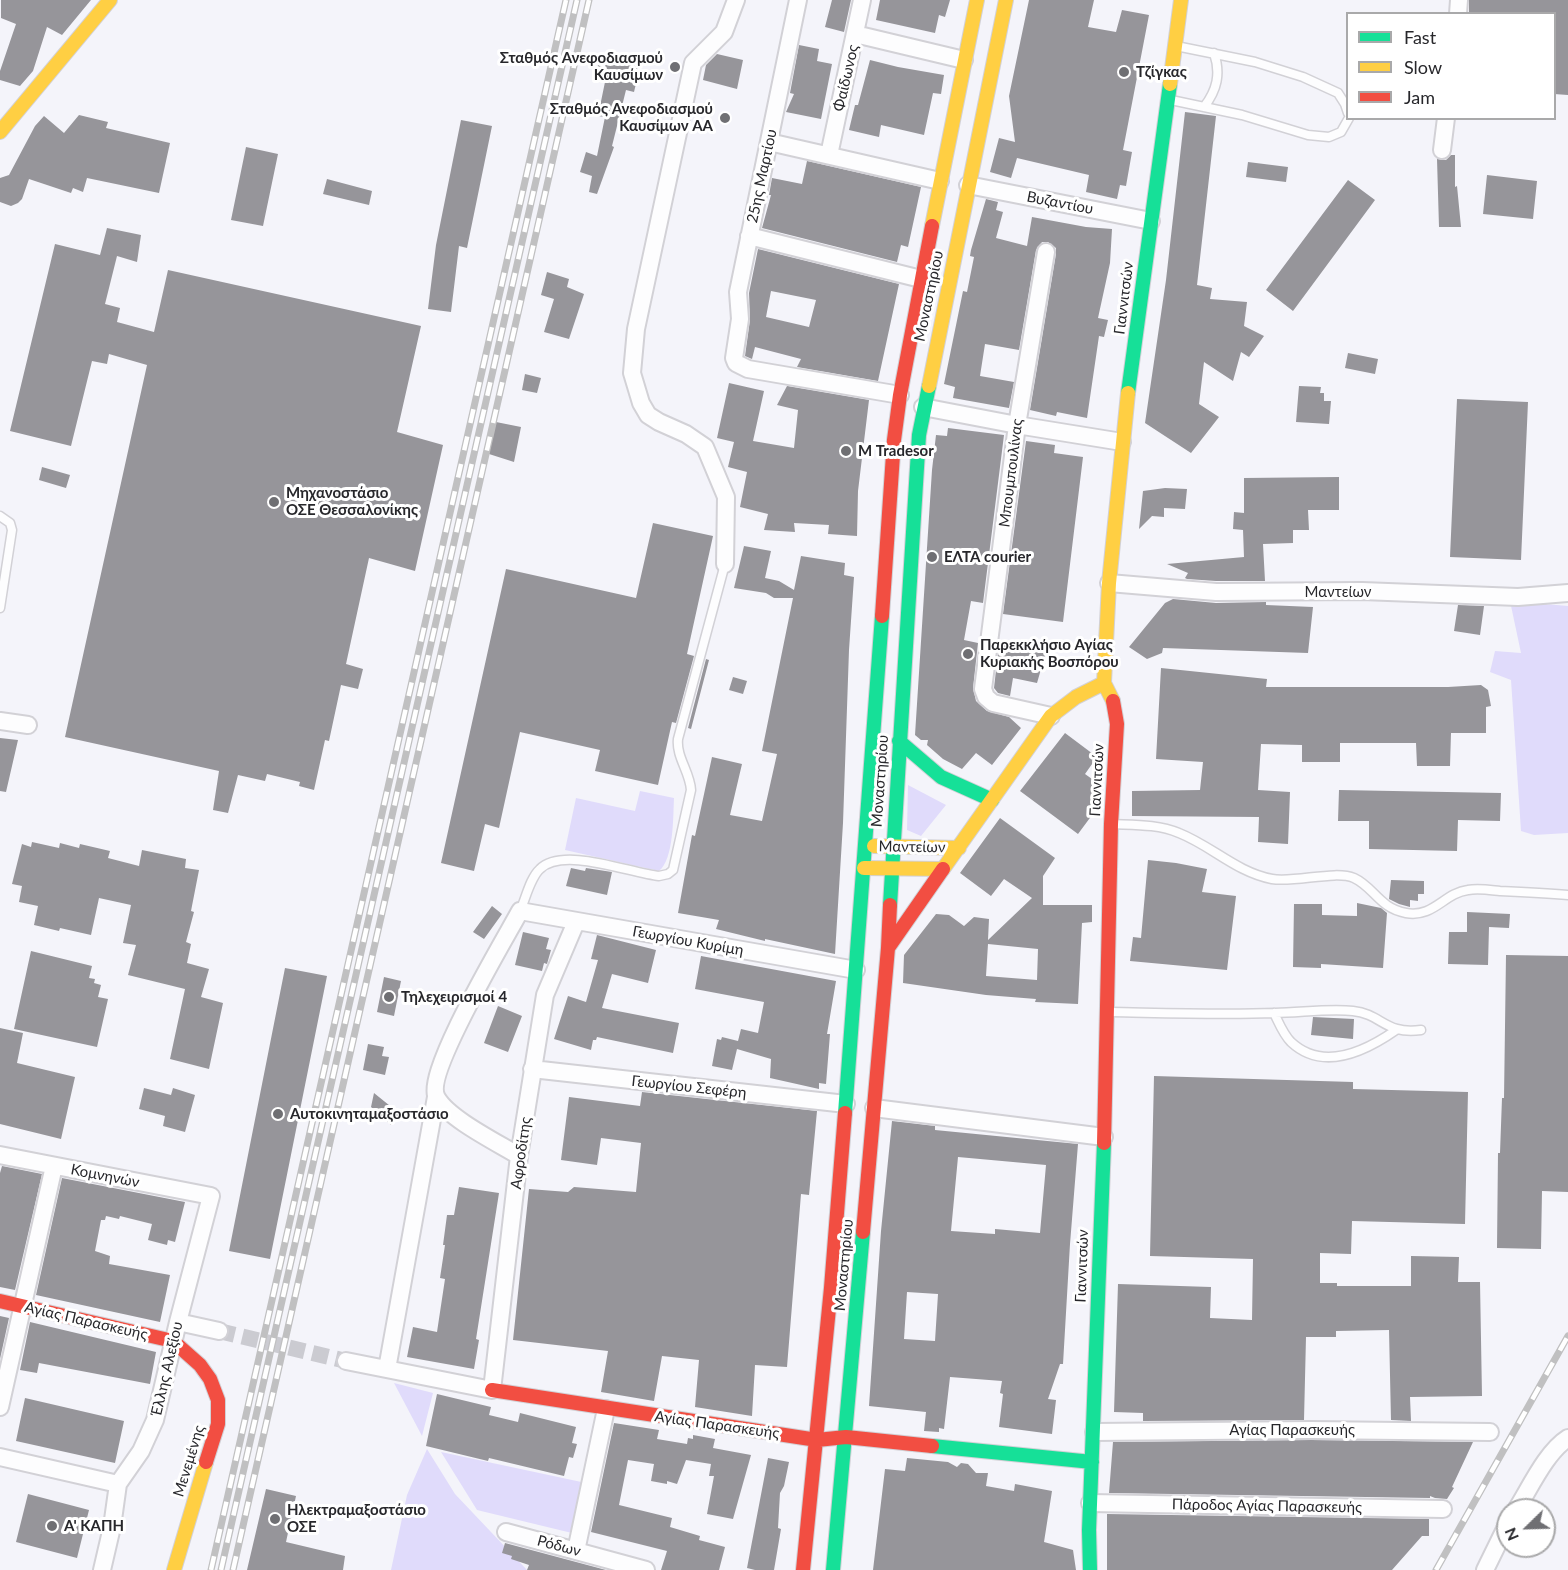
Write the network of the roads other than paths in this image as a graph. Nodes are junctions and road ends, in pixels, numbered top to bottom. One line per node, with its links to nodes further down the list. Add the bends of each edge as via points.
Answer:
1 (110, 0): 17 (main road)
2 (736, 0): 32 (street, via 724,32 693,63 636,329 632,373 648,414 705,447 726,497)
3 (798, 0): 18 (street, 25ης Μαρτίου)
4 (862, 0): 8 (street, Φαίδωνος)
5 (977, 0): 11 (main road, Μοναστηρίου)
6 (1006, 0): 22 (main road, Μοναστηρίου)
7 (1176, 1): 9 (main road, Γιαννιτσών)
8 (855, 34): 11 (street); 20 (street, Φαίδωνος)
9 (1176, 45): 10 (lane); 12 (main road, Γιαννιτσών)
10 (1214, 53): 13 (lane, via 1217,80); 14 (lane, via 1318,83 1338,93)
11 (964, 60): 21 (main road, Μοναστηρίου)
12 (1168, 100): 13 (lane); 23 (main road, Γιαννιτσών)
13 (1204, 107): 15 (lane, via 1329,137 1341,132)
14 (1346, 108)
15 (1348, 120)
16 (1446, 120): 19 (street)
17 (0, 132)
18 (769, 141): 20 (street); 24 (street, 25ης Μαρτίου)
19 (1442, 150)
20 (829, 155): 21 (street)
21 (940, 181): 26 (main road, Μοναστηρίου)
22 (968, 184): 23 (street, Βυζαντίου); 28 (main road, Μοναστηρίου)
23 (1151, 221): 30 (main road, Γιαννιτσών)
24 (749, 236): 26 (street); 27 (street, 25ης Μαρτίου, via 738,292 736,363 748,369)
25 (1046, 252): 29 (street, Μπουμπουλίνας)
26 (921, 279): 27 (main road, Μοναστηρίου)
27 (900, 396): 43 (main road, Μοναστηρίου)
28 (923, 407): 29 (street); 40 (main road, Μοναστηρίου)
29 (1017, 425): 30 (street); 37 (street, Μπουμπουλίνας, via 984,693 993,703)
30 (1122, 442): 33 (main road, Γιαννιτσών)
31 (0, 516): 35 (lane, via 10,523 12,530)
32 (725, 564): 50 (lane, via 678,739 692,790 672,870 659,876 583,861 548,863 535,876)
33 (1109, 583): 34 (street, Μαντείων, via 1216,592 1362,591 1518,597); 36 (main road, Γιαννιτσών)
34 (1568, 593)
35 (0, 608)
36 (1104, 683): 37 (main road, Μαντείων); 42 (main road, Γιαννιτσών, via 1112,698 1117,724)
37 (1051, 716): 41 (main road, Μαντείων)
38 (0, 721): 39 (street)
39 (28, 725)
40 (899, 741): 41 (main road, via 941,777); 44 (main road, Μοναστηρίου)
41 (992, 800): 45 (main road, Μαντείων)
42 (1111, 824): 49 (lane, via 1167,829 1258,876 1290,880 1352,878 1384,904 1412,914 1437,907 1468,890); 54 (main road, Γιαννιτσών)
43 (866, 845): 44 (main road, Μαντείων); 46 (main road, Μοναστηρίου)
44 (892, 846): 45 (main road, Μαντείων); 47 (main road, Μοναστηρίου)
45 (959, 848): 48 (main road, Μαντείων)
46 (864, 868): 47 (main road, Μαντείων); 53 (main road, Μοναστηρίου)
47 (891, 869): 48 (main road, Μαντείων); 52 (main road, Μοναστηρίου)
48 (943, 869): 52 (main road)
49 (1568, 895)
50 (520, 911): 51 (street, Γεωργίου Κυρίμη); 59 (street, via 447,1048 435,1082)
51 (576, 922): 53 (street, Γεωργίου Κυρίμη); 58 (street, Αφροδίτης, via 545,995)
52 (888, 948): 61 (main road, Μοναστηρίου)
53 (856, 970): 60 (main road, Μοναστηρίου)
54 (1107, 1012): 55 (lane); 62 (main road, Γιαννιτσών)
55 (1274, 1013): 56 (lane, via 1351,1010); 56 (lane, via 1290,1041 1326,1057 1362,1051)
56 (1396, 1030): 57 (lane)
57 (1421, 1030)
58 (532, 1069): 60 (street, Γεωργίου Σεφέρη); 64 (street, Αφροδίτης)
59 (436, 1096): 64 (street, via 457,1117); 73 (street)
60 (846, 1104): 81 (main road, Μοναστηρίου)
61 (874, 1108): 62 (street); 79 (main road, Μοναστηρίου)
62 (1104, 1137): 77 (main road, Γιαννιτσών)
63 (0, 1155): 65 (street, Κομνηνών)
64 (519, 1156): 74 (street, Αφροδίτης)
65 (54, 1166): 66 (street, Κομνηνών); 68 (street)
66 (211, 1196): 69 (street, Έλλης Αλεξίου)
67 (0, 1301): 68 (main road, Αγίας Παρασκευής)
68 (22, 1306): 71 (main road, Αγίας Παρασκευής); 75 (street)
69 (177, 1322): 70 (street); 71 (street, Έλλης Αλεξίου)
70 (219, 1331)
71 (173, 1341): 84 (street, Έλλης Αλεξίου, via 151,1431); 92 (main road, Μενεμένης, via 206,1372 216,1391 219,1412)
72 (346, 1360): 73 (street, Αγίας Παρασκευής)
73 (387, 1369): 74 (street, Αγίας Παρασκευής)
74 (492, 1390): 76 (main road, Αγίας Παρασκευής)
75 (0, 1407)
76 (606, 1409): 81 (main road, Αγίας Παρασκευής); 90 (street)
77 (1094, 1432): 78 (street, Αγίας Παρασκευής); 83 (main road, Γιαννιτσών)
78 (1490, 1432)
79 (846, 1437): 81 (main road, Αγίας Παρασκευής); 83 (main road, Αγίας Παρασκευής); 95 (main road, Μοναστηρίου)
80 (1568, 1438): 85 (street, via 1557,1445)
81 (817, 1440): 94 (main road, Μοναστηρίου)
82 (0, 1457): 84 (street)
83 (1092, 1462): 86 (main road, Γιαννιτσών)
84 (118, 1484): 91 (street, Έλλης Αλεξίου)
85 (1524, 1498)
86 (1090, 1503): 87 (street, Πάροδος Αγίας Παρασκευής); 96 (main road, Γιαννιτσών)
87 (1443, 1509)
88 (506, 1532): 90 (street, Ρόδων)
89 (1496, 1548): 97 (street)
90 (576, 1551): 93 (street, Ρόδων)
91 (102, 1570)
92 (174, 1570)
93 (646, 1570)
94 (803, 1570)
95 (833, 1570)
96 (1090, 1570)
97 (1485, 1570)

